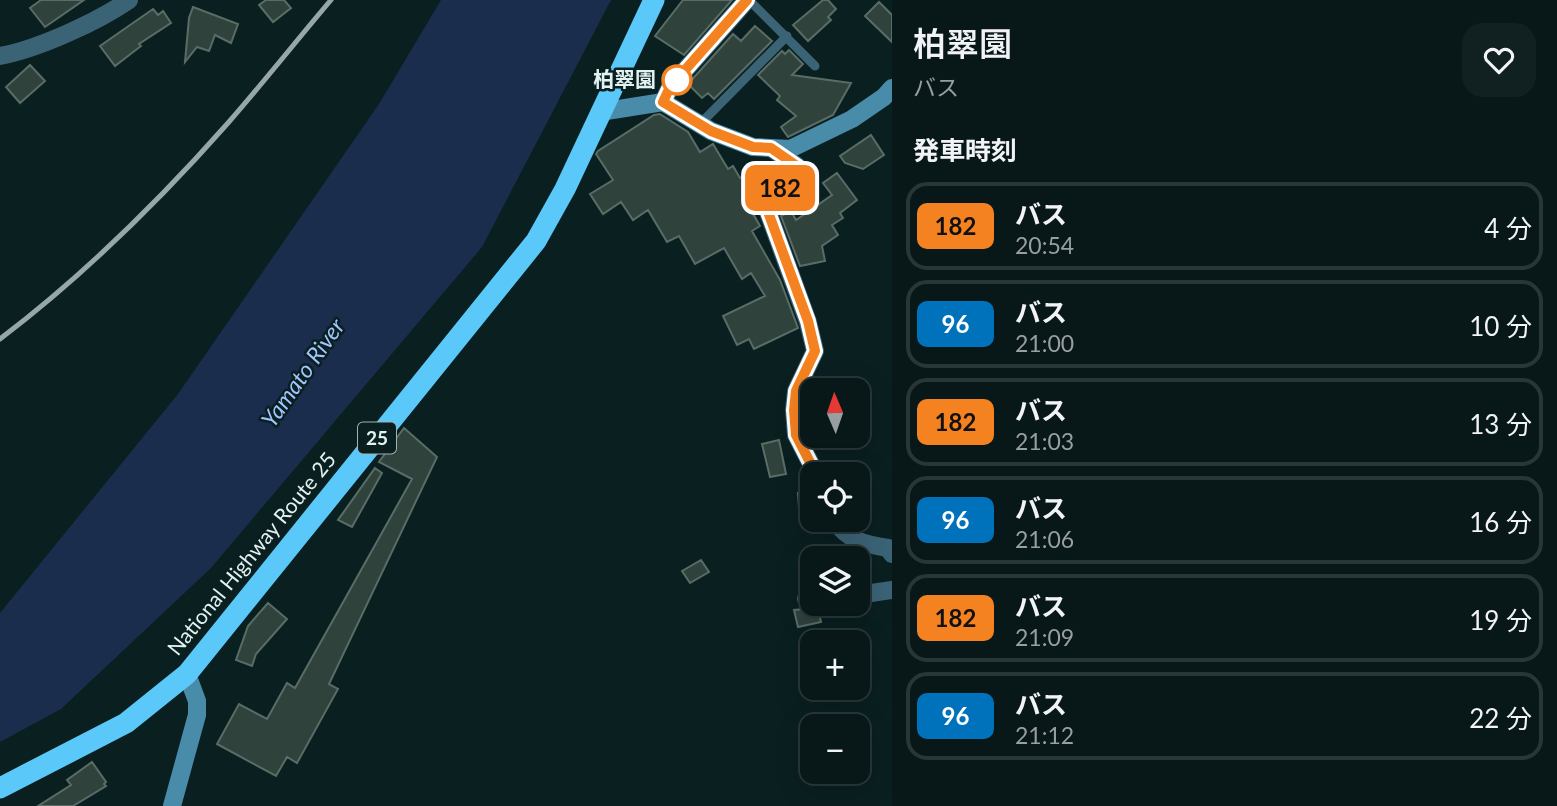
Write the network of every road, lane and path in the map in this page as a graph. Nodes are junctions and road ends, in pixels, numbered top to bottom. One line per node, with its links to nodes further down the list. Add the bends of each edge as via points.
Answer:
1 (129, 0): 5 (street, via 46,41)
2 (654, 0): 9 (highway, National Highway Route 25 / 25)
3 (748, 0): 4 (lane); 8 (street, via 670,87)
4 (787, 36): 6 (lane); 10 (lane)
5 (0, 56)
6 (815, 66)
7 (892, 88): 11 (street, via 839,125 790,149)
8 (663, 102): 9 (street); 10 (street)
9 (600, 112): 17 (highway, National Highway Route 25 / 25, via 536,240)
10 (700, 124): 11 (street, via 753,147)
11 (771, 148): 12 (street, via 797,166 793,177 764,201 815,351 796,391 794,410 796,435)
12 (810, 462)
13 (843, 532): 14 (street, via 869,545 888,548)
14 (892, 554)
15 (892, 590): 16 (street)
16 (870, 593)
17 (187, 674): 18 (highway, National Highway Route 25 / 25, via 127,723); 19 (street, via 198,715)
18 (0, 788)
19 (172, 806)

